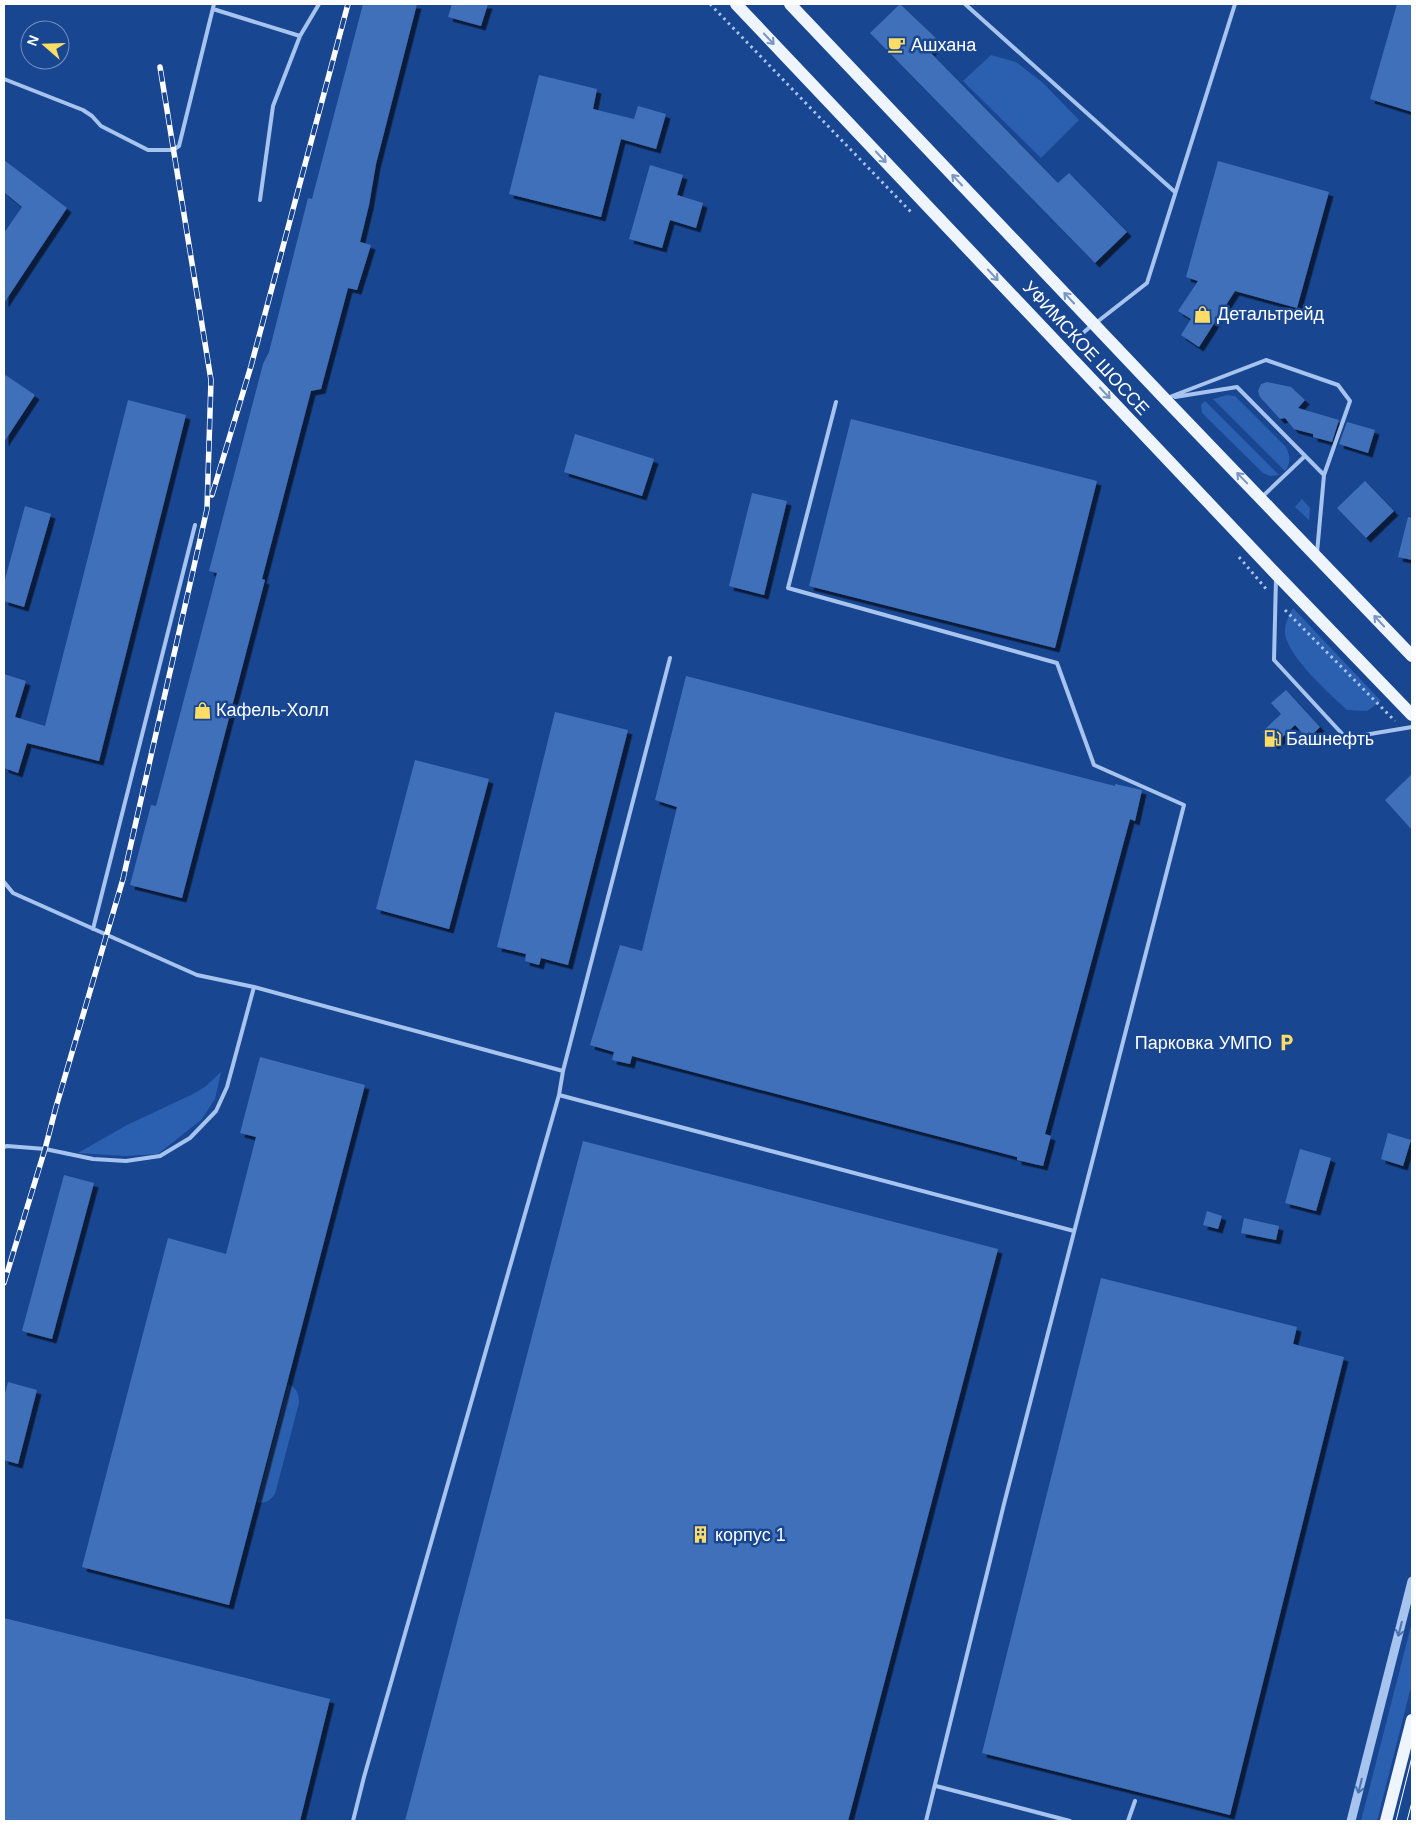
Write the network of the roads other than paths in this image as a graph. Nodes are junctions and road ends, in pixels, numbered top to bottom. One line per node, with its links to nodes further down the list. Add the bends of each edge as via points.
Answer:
1 (319, 4): 7 (lane)
2 (736, 4): 20 (main road, УФИМСКОЕ ШОССЕ, one-way to 20)
3 (790, 4): 11 (main road, УФИМСКОЕ ШОССЕ, one-way to 3)
4 (965, 4): 9 (lane)
5 (1234, 4): 9 (lane)
6 (213, 6): 7 (lane); 8 (lane, via 179,146 173,150 148,150 101,126 83,110)
7 (300, 36): 10 (lane, via 273,106)
8 (4, 79)
9 (1176, 192): 11 (lane, via 1147,283)
10 (260, 200)
11 (1094, 324): 12 (lane); 13 (main road, УФИМСКОЕ ШОССЕ)
12 (1083, 333)
13 (1164, 399): 15 (lane, via 1237,387); 16 (lane, via 1266,360 1338,385 1350,401); 17 (main road, УФИМСКОЕ ШОССЕ, one-way to 13)
14 (836, 402): 31 (lane, via 788,588 1058,663 1094,765 1184,805)
15 (1305, 456): 16 (lane); 17 (lane)
16 (1324, 475): 19 (lane)
17 (1262, 498): 19 (main road, УФИМСКОЕ ШОССЕ)
18 (195, 525): 26 (lane)
19 (1317, 556): 21 (main road, УФИМСКОЕ ШОССЕ, one-way to 19)
20 (1276, 574): 23 (main road, УФИМСКОЕ ШОССЕ); 24 (lane, via 1274,660 1346,738)
21 (1412, 656)
22 (670, 658): 28 (lane)
23 (1412, 715)
24 (1412, 728)
25 (4, 882): 26 (lane, via 13,893)
26 (93, 929): 27 (lane, via 197,975)
27 (254, 987): 28 (lane); 30 (lane, via 227,1088 216,1111 190,1138 160,1156 126,1161 93,1159 45,1149)
28 (563, 1071): 29 (lane)
29 (559, 1095): 31 (lane); 36 (lane)
30 (4, 1147)
31 (1074, 1231): 34 (lane)
32 (1412, 1581): 40 (street, one-way to 40)
33 (1412, 1720): 41 (main road)
34 (936, 1786): 37 (lane); 38 (lane)
35 (1135, 1801): 39 (lane)
36 (353, 1821)
37 (926, 1821)
38 (1070, 1821)
39 (1128, 1821)
40 (1351, 1821)
41 (1386, 1821)

